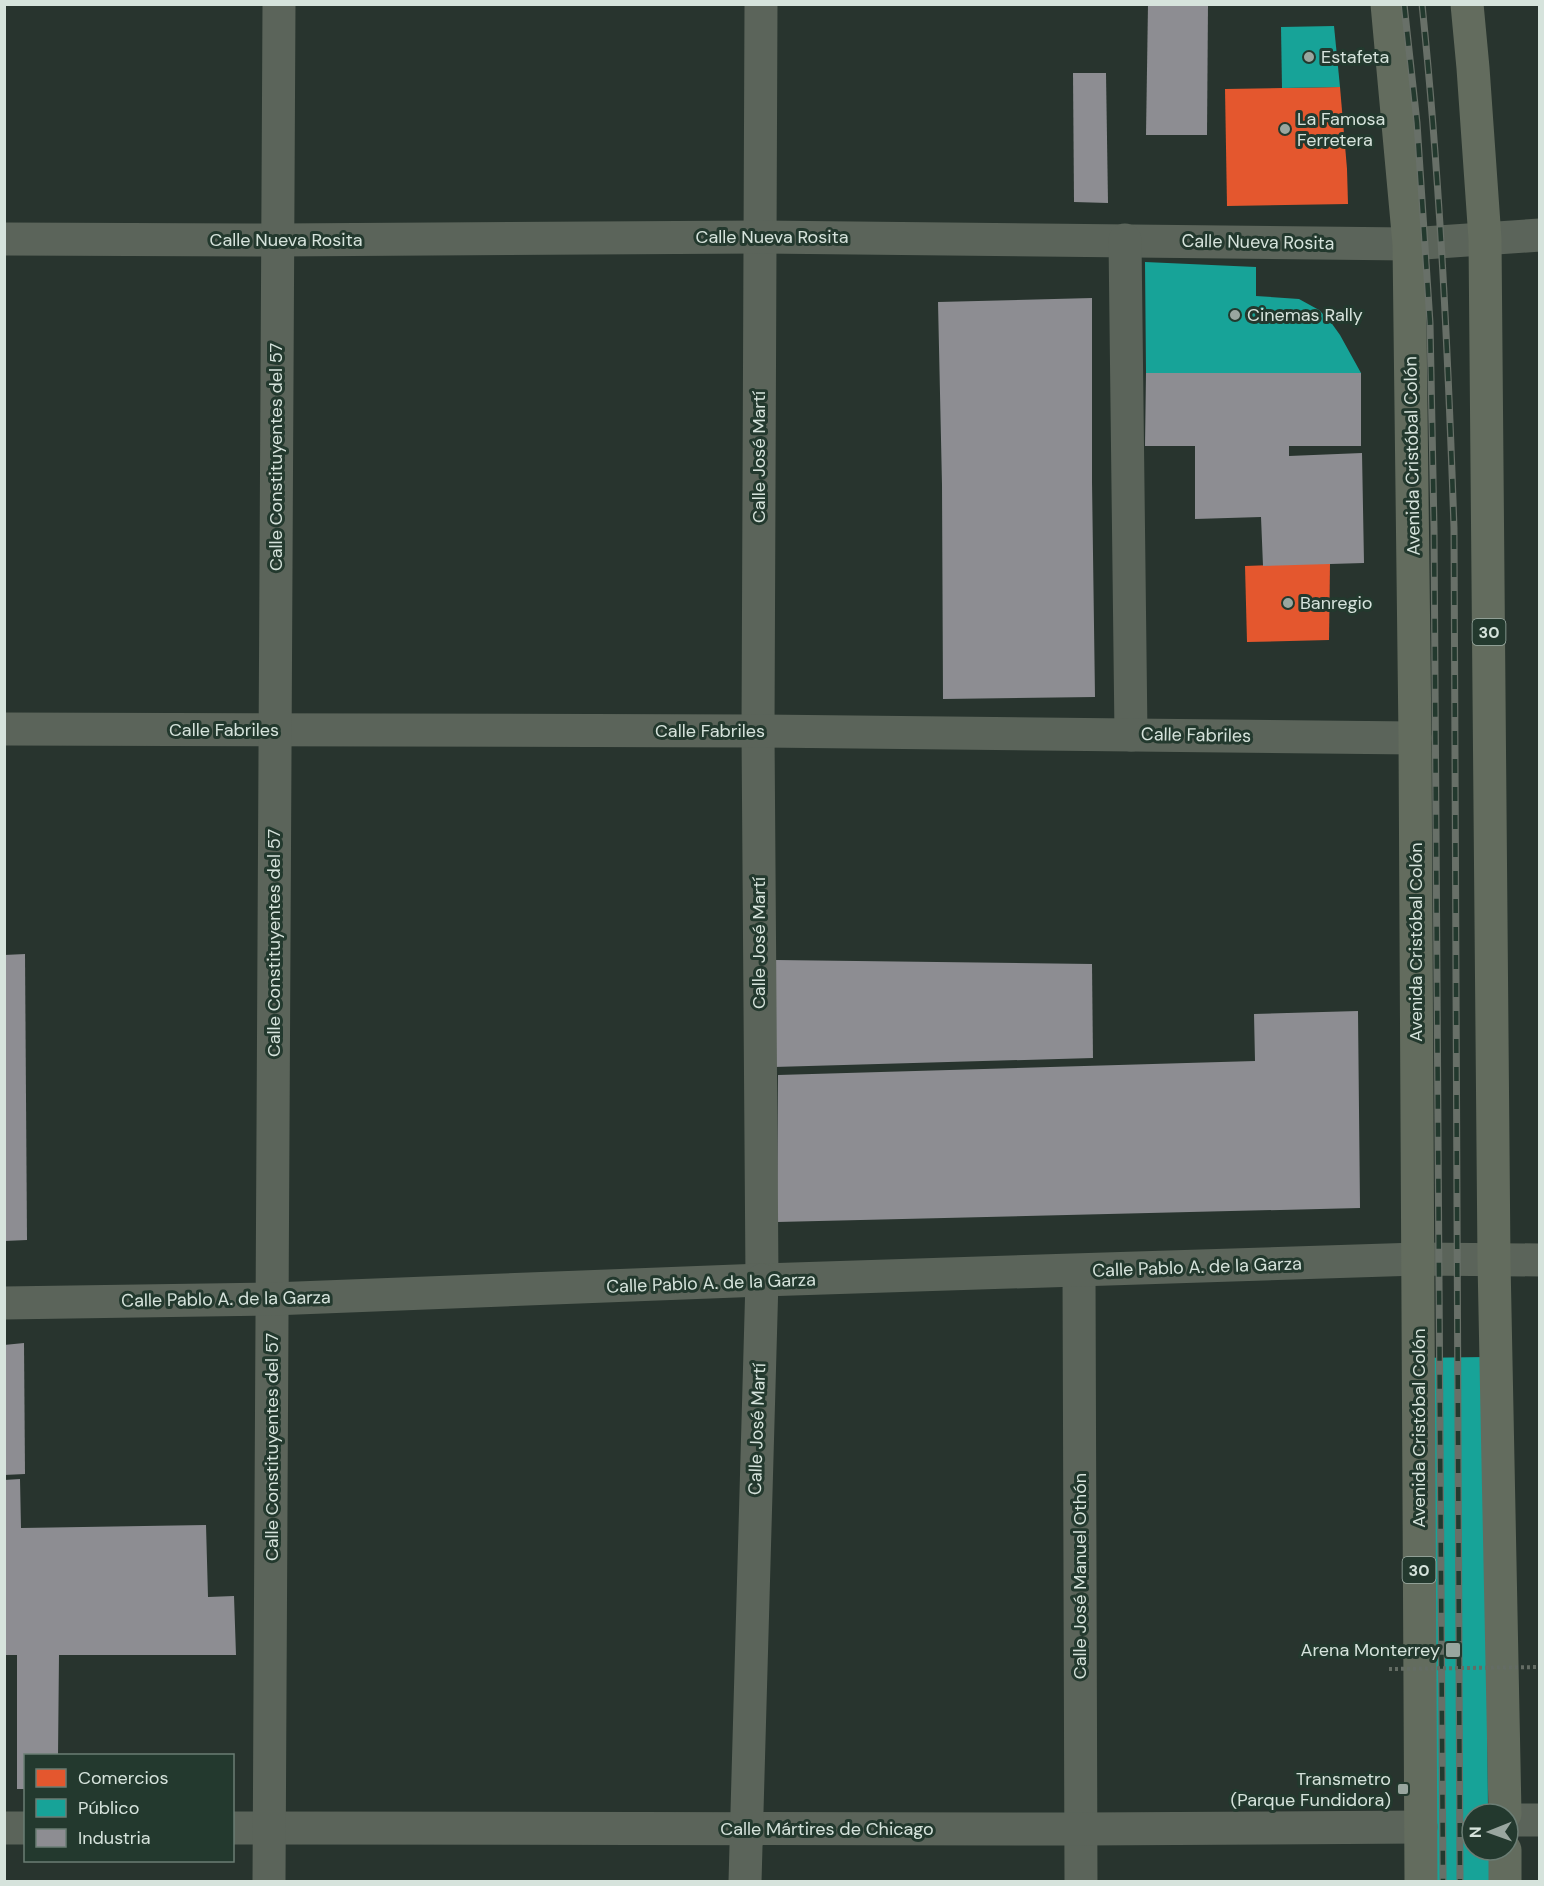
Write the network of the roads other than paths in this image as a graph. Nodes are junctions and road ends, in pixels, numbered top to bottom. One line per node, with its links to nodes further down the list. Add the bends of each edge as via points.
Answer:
1 (279, 4): 9 (street, Calle Constituyentes del 57)
2 (761, 4): 6 (street, Calle José Martí)
3 (1387, 4): 11 (main road, Avenida Cristóbal Colón / 30)
4 (1467, 4): 8 (main road, 30)
5 (1539, 234): 8 (street, Calle Nueva Rosita)
6 (761, 237): 9 (street, Calle Nueva Rosita); 10 (street, Calle Nueva Rosita); 14 (street, Calle José Martí)
7 (4, 239): 9 (street, Calle Nueva Rosita)
8 (1485, 239): 11 (street, Calle Nueva Rosita); 19 (main road, 30)
9 (278, 240): 13 (street, Calle Constituyentes del 57)
10 (1125, 240): 11 (street, Calle Nueva Rosita); 15 (street)
11 (1409, 244): 16 (main road, Avenida Cristóbal Colón / 30)
12 (4, 729): 13 (street, Calle Fabriles)
13 (274, 731): 14 (street, Calle Fabriles); 22 (street, Calle Constituyentes del 57)
14 (758, 731): 15 (street, Calle Fabriles); 21 (street, Calle José Martí)
15 (1131, 735): 16 (street, Calle Fabriles)
16 (1415, 738): 17 (main road, Avenida Cristóbal Colón / 30)
17 (1418, 1259): 19 (street); 20 (street, Calle Pablo A. de la Garza); 27 (main road, Avenida Cristóbal Colón / 30)
18 (1539, 1260): 19 (street)
19 (1494, 1261): 24 (main road, 30)
20 (1079, 1271): 21 (street, Calle Pablo A. de la Garza); 33 (street, Calle José Manuel Othón)
21 (762, 1280): 22 (street, Calle Pablo A. de la Garza); 32 (street, Calle José Martí)
22 (272, 1299): 23 (street, Calle Pablo A. de la Garza); 31 (street, Calle Constituyentes del 57)
23 (4, 1303)
24 (1505, 1802)
25 (1520, 1820): 26 (street)
26 (1539, 1820)
27 (1421, 1827): 33 (street, Calle Mártires de Chicago); 38 (main road, Avenida Cristóbal Colón / 30)
28 (4, 1828): 29 (street)
29 (24, 1828)
30 (234, 1828): 31 (street, Calle Mártires de Chicago)
31 (269, 1828): 32 (street, Calle Mártires de Chicago); 35 (street, Calle Constituyentes del 57)
32 (745, 1829): 33 (street, Calle Mártires de Chicago); 36 (street, Calle José Martí)
33 (1081, 1829): 37 (street, Calle José Manuel Othón)
34 (1505, 1862): 39 (main road)
35 (269, 1881)
36 (745, 1881)
37 (1081, 1881)
38 (1421, 1881)
39 (1505, 1881)

